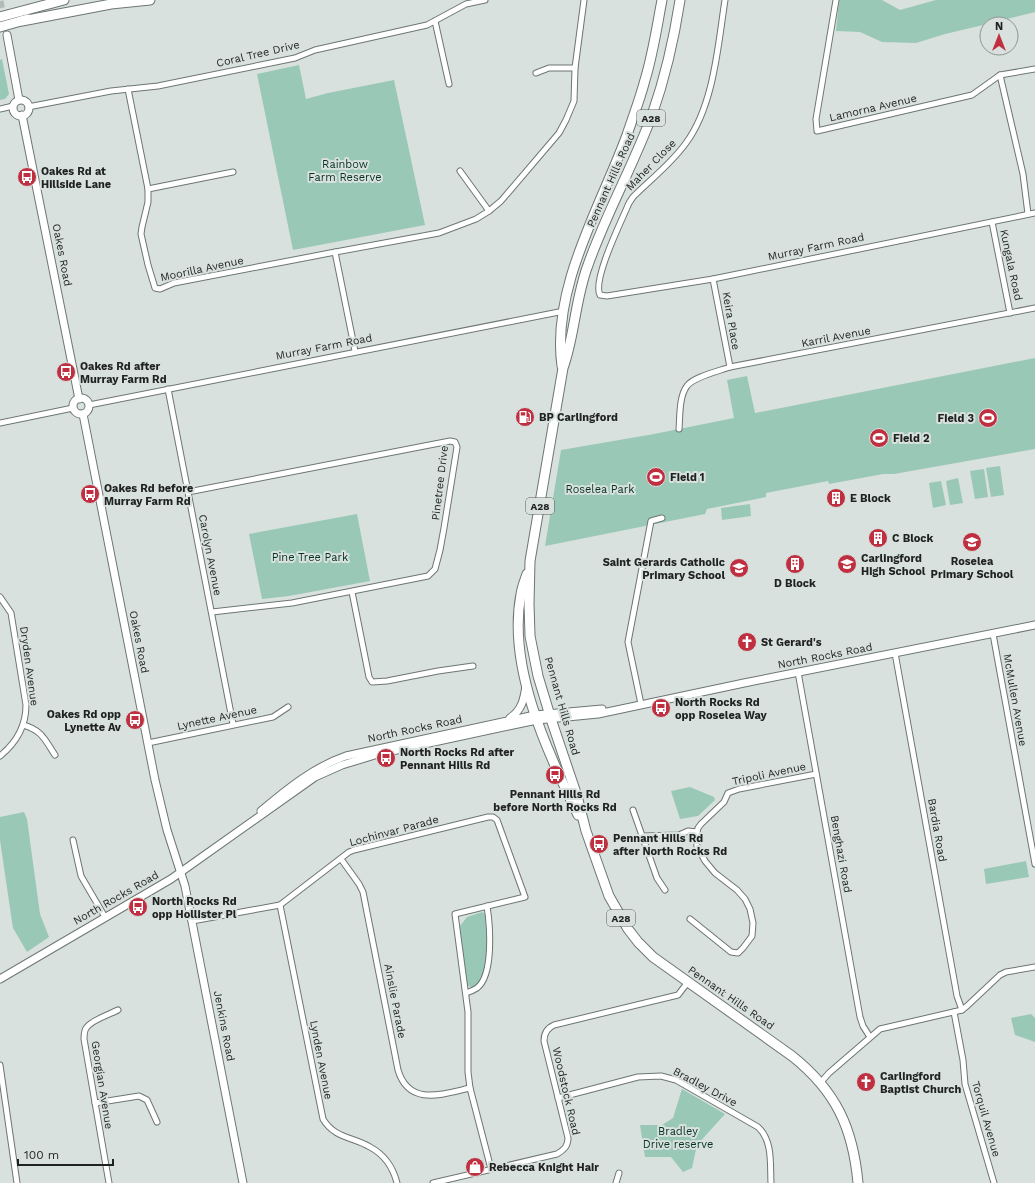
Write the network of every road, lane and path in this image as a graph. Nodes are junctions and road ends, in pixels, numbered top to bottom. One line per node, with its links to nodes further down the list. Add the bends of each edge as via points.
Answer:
1 (64, 0): 10 (highway)
2 (105, 0): 11 (highway)
3 (150, 0): 11 (highway, via 111,4)
4 (485, 0): 12 (street, Coral Tree Drive, via 466,4)
5 (584, 0): 15 (street)
6 (662, 0): 38 (highway, Pennant Hills Road / A28, via 646,79 577,258)
7 (680, 0): 35 (highway, Pennant Hills Road / A28, via 667,65 652,114 593,251)
8 (725, 0): 36 (street, Maher Close, via 711,83 698,124 674,158 629,203 602,271 598,288)
9 (836, 0): 18 (street, Lamorna Avenue, via 816,119 817,131 972,95)
10 (0, 17)
11 (22, 21): 13 (highway)
12 (436, 21): 19 (street); 20 (street, Coral Tree Drive, via 418,28 315,50 295,58 158,86)
13 (0, 27)
14 (7, 35): 21 (main road)
15 (575, 68): 17 (street, via 549,68); 29 (street, via 574,101 560,132 501,201)
16 (1035, 69): 18 (street, Lamorna Avenue)
17 (536, 73)
18 (1000, 75): 31 (street, via 1023,174)
19 (449, 84)
20 (128, 89): 23 (street, Coral Tree Drive); 28 (street, Moorilla Avenue)
21 (20, 100): 22 (main road); 23 (main road, via 26,102)
22 (13, 106): 24 (street); 25 (main road, via 16,114)
23 (28, 107): 25 (main road, via 27,112)
24 (0, 109)
25 (22, 115): 44 (main road, Oakes Road)
26 (460, 171): 29 (street)
27 (232, 172): 28 (street)
28 (148, 189): 33 (street, Moorilla Avenue, via 141,234 156,288)
29 (489, 211): 33 (street, via 476,219 439,233)
30 (1035, 213): 31 (street, Murray Farm Road)
31 (1028, 214): 32 (street, Murray Farm Road)
32 (992, 222): 34 (street, Murray Farm Road); 39 (street, Kungala Road)
33 (335, 252): 40 (street)
34 (713, 279): 36 (street, Murray Farm Road); 41 (street, Keira Place)
35 (580, 291): 38 (highway, via 570,308); 42 (highway, Pennant Hills Road / A28, via 569,351)
36 (600, 295)
37 (1035, 308): 39 (street, Karril Avenue)
38 (564, 311): 40 (street, Murray Farm Road); 42 (highway, Pennant Hills Road / A28, via 560,349)
39 (1010, 313): 41 (street, Karril Avenue)
40 (355, 351): 43 (street, Murray Farm Road)
41 (730, 367): 49 (street, Karril Avenue, via 703,376 687,386 680,404)
42 (563, 368): 52 (highway, Pennant Hills Road / A28)
43 (168, 389): 45 (street, Murray Farm Road); 50 (street, Carolyn Avenue)
44 (79, 399): 45 (main road, via 86,400); 46 (main road, via 75,401)
45 (89, 405): 47 (main road, via 87,412)
46 (73, 408): 47 (main road); 48 (street)
47 (83, 414): 69 (main road, Oakes Road)
48 (0, 423)
49 (679, 429)
50 (188, 492): 53 (street, Pinetree Drive, via 455,442 444,528 435,569 428,576); 55 (street, Carolyn Avenue)
51 (662, 518): 62 (street, via 651,521 628,642)
52 (530, 561): 61 (highway, Pennant Hills Road / A28, via 521,594 518,628); 64 (highway, Pennant Hills Road / A28, via 530,636)
53 (352, 592): 55 (street, Pinetree Drive, via 292,604); 59 (street, via 372,682)
54 (0, 597): 68 (street, Dryden Avenue, via 11,613 26,705)
55 (212, 612): 67 (street, Carolyn Avenue)
56 (1035, 625): 57 (main road, North Rocks Road)
57 (993, 634): 58 (main road, North Rocks Road); 80 (street, McMullen Avenue)
58 (895, 653): 60 (main road, North Rocks Road); 93 (street, Bardia Road, via 957,996)
59 (473, 666)
60 (798, 672): 62 (main road, North Rocks Road); 72 (street, Benghazi Road)
61 (526, 686): 65 (highway, Pennant Hills Road / A28); 66 (main road, via 520,708)
62 (641, 704): 64 (main road, North Rocks Road, via 598,714)
63 (288, 707): 67 (street, Lynette Avenue, via 273,717)
64 (550, 716): 65 (main road, North Rocks Road); 75 (highway, Pennant Hills Road / A28, via 578,796)
65 (536, 718): 66 (main road, North Rocks Road); 74 (main road, North Rocks Road, via 378,754 342,765 315,777); 75 (highway, Pennant Hills Road / A28)
66 (504, 721): 74 (main road, North Rocks Road, via 337,759 299,781)
67 (233, 724): 69 (street, Lynette Avenue)
68 (23, 725): 70 (street, via 41,734); 71 (street, Dryden Avenue, via 14,742)
69 (148, 743): 81 (main road, Oakes Road, via 167,830)
70 (55, 755)
71 (0, 756)
72 (816, 774): 76 (street, Tripoli Avenue, via 728,793 724,802); 95 (street, Benghazi Road, via 860,1017)
73 (633, 810): 77 (street)
74 (238, 831): 81 (main road, North Rocks Road)
75 (586, 831): 90 (highway, Pennant Hills Road / A28, via 609,896 628,930 653,957)
76 (696, 832): 77 (street); 86 (street, via 697,846 705,861 715,873 737,890 748,904 752,918 752,936 740,951 734,953)
77 (643, 836): 82 (street, via 657,878)
78 (73, 840): 85 (street, via 81,876)
79 (341, 859): 83 (street, Lochinvar Parade); 84 (street, Lochinvar Parade, via 354,850 493,817 498,822 525,897); 98 (street, Ainslie Parade, via 363,892 398,1070 403,1082 411,1090 427,1096)
80 (1035, 864)
81 (180, 873): 85 (main road, North Rocks Road); 87 (main road, Jenkins Road)
82 (665, 890)
83 (280, 904): 87 (street, Lochinvar Parade); 108 (street, Lynden Avenue, via 324,1119 338,1134 378,1152 389,1162)
84 (487, 906): 91 (street, via 490,935 486,973 478,988); 91 (street, Lochinvar Parade, via 455,914)
85 (105, 917): 89 (main road, North Rocks Road)
86 (690, 919)
87 (192, 921): 107 (main road, Jenkins Road)
88 (1035, 967): 93 (street, via 1000,974)
89 (0, 979)
90 (688, 982): 97 (highway, Pennant Hills Road / A28, via 792,1056); 99 (street, Woodstock Road, via 678,995 549,1028 544,1039)
91 (466, 993): 98 (street, Lochinvar Parade, via 467,1070)
92 (118, 1010): 100 (street, Georgian Avenue, via 92,1023 84,1032)
93 (962, 1010): 94 (street)
94 (954, 1012): 95 (street, via 886,1027); 113 (street, Torquil Avenue, via 965,1084)
95 (870, 1037): 97 (street)
96 (0, 1065): 105 (street)
97 (820, 1082): 112 (highway, Pennant Hills Road / A28, via 847,1129 854,1152)
98 (470, 1088): 102 (street, Lochinvar Parade)
99 (558, 1098): 102 (street, Woodstock Road, via 568,1135 565,1148 557,1154); 111 (street, Bradley Drive, via 638,1077 661,1076 676,1080 762,1130 769,1147)
100 (94, 1103): 101 (street, via 139,1096 147,1100); 106 (street, Georgian Avenue)
101 (157, 1122)
102 (491, 1169): 104 (street, Woodstock Road)
103 (619, 1173): 110 (street)
104 (457, 1180): 109 (street, Woodstock Road)
105 (17, 1183)
106 (109, 1183)
107 (243, 1183)
108 (397, 1183)
109 (433, 1183)
110 (616, 1183)
111 (771, 1183)
112 (858, 1183)
113 (994, 1183)

